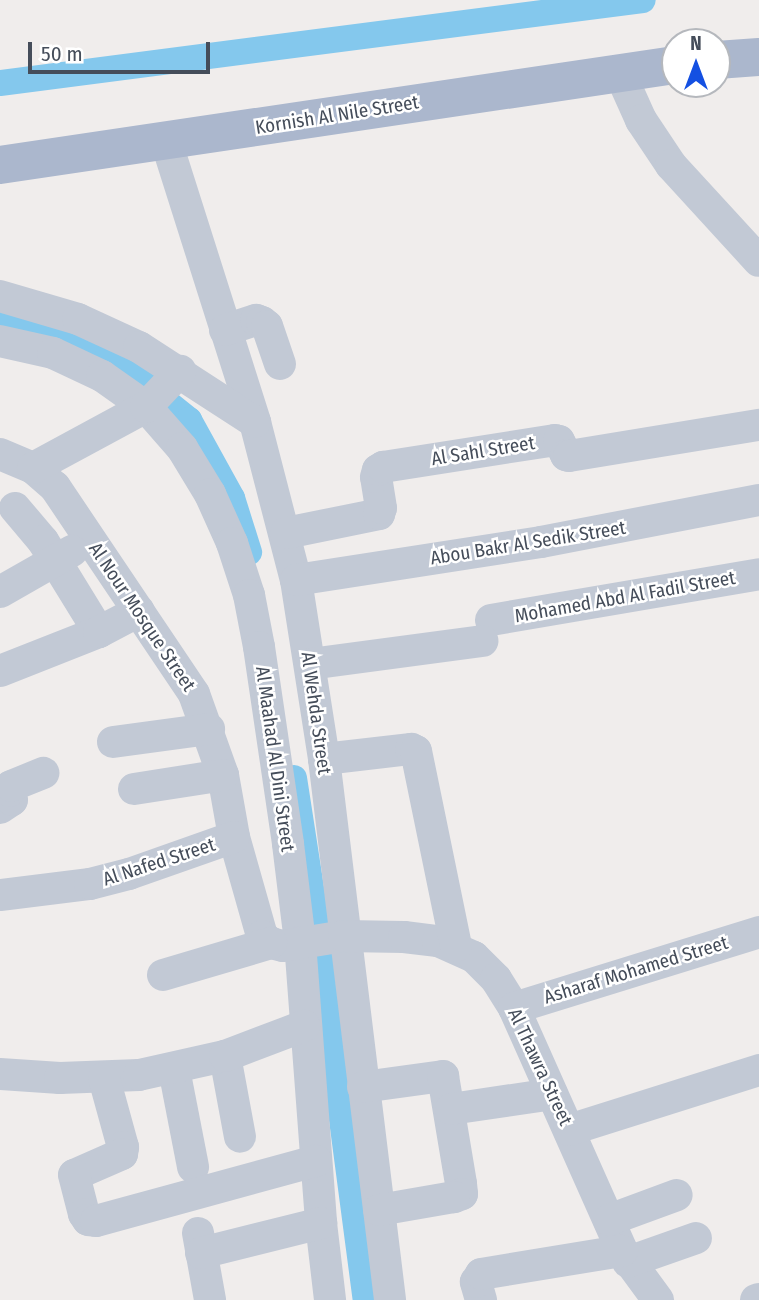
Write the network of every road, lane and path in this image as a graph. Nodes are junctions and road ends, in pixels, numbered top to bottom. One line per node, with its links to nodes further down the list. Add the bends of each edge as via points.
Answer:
1 (759, 57): 2 (main road)
2 (731, 59)
3 (661, 66): 4 (main road, Kornish Al Nile Street)
4 (619, 71): 5 (main road, Kornish Al Nile Street); 7 (street, via 641,120 671,165)
5 (166, 141): 6 (main road, Kornish Al Nile Street); 9 (street, Al Wehda Street)
6 (0, 165)
7 (759, 261)
8 (0, 296): 12 (street, via 78,319)
9 (225, 330): 11 (street, via 262,322); 14 (street, Al Wehda Street)
10 (0, 341): 13 (street, Al Maahad Al Dini Street, via 52,353 102,376)
11 (280, 364)
12 (180, 371): 13 (street); 14 (street)
13 (146, 407): 17 (street); 41 (street, Al Maahad Al Dini Street, via 182,448 210,494 249,595 275,746)
14 (255, 422): 20 (street, Al Wehda Street)
15 (759, 425): 20 (street, Al Sahl Street, via 569,456 555,440 383,467 376,477 379,514)
16 (0, 454): 17 (street, Al Nour Mosque Street)
17 (37, 471): 19 (street); 21 (street, Al Nour Mosque Street, via 55,487)
18 (759, 500): 24 (street, Abou Bakr Al Sedik Street, via 553,540)
19 (8, 514): 22 (street)
20 (286, 533): 24 (street, Al Wehda Street)
21 (91, 540): 22 (street); 26 (street, Al Nour Mosque Street)
22 (55, 561): 25 (street); 27 (street)
23 (759, 574): 28 (street, Mohamed Abd Al Fadil Street)
24 (296, 580): 28 (street, Al Wehda Street)
25 (0, 593)
26 (139, 611): 27 (street); 30 (street, Al Nour Mosque Street, via 194,694)
27 (99, 632): 29 (street)
28 (310, 664): 32 (street, Al Wehda Street)
29 (0, 671)
30 (209, 729): 31 (street); 34 (street, Al Nour Mosque Street)
31 (113, 742)
32 (324, 759): 40 (street, Al Wehda Street); 42 (street, via 416,751)
33 (43, 773): 36 (street, via 11,786 12,800)
34 (223, 775): 35 (street); 37 (street, Al Nour Mosque Street)
35 (134, 789)
36 (0, 808)
37 (234, 837): 38 (street, Al Nafed Street, via 90,884); 41 (street, Al Nour Mosque Street, via 262,936)
38 (2, 886)
39 (759, 932): 44 (street, Asharaf Mohamed Street)
40 (344, 936): 41 (street); 42 (street, Al Thawra Street, via 404,937); 51 (street, Al Wehda Street)
41 (285, 942): 43 (street); 45 (street, Al Maahad Al Dini Street)
42 (456, 947): 44 (street, Al Thawra Street, via 496,979)
43 (163, 975)
44 (514, 1009): 52 (street, Al Thawra Street)
45 (304, 1026): 46 (street); 56 (street, Al Maahad Al Dini Street)
46 (225, 1056): 47 (street); 55 (street)
47 (174, 1069): 50 (street); 57 (street)
48 (759, 1070): 54 (street)
49 (0, 1074): 50 (street)
50 (104, 1078): 56 (street, via 123,1147 122,1154 74,1175 88,1220 96,1222)
51 (363, 1087): 53 (street, via 438,1074 446,1083); 59 (street, Al Wehda Street)
52 (552, 1094): 53 (street); 54 (street, Al Thawra Street)
53 (451, 1109): 59 (street, via 462,1194)
54 (569, 1130): 60 (street, Al Thawra Street)
55 (240, 1137)
56 (316, 1161): 61 (street, Al Maahad Al Dini Street)
57 (193, 1167)
58 (677, 1195): 60 (street)
59 (379, 1210): 66 (street, Al Wehda Street)
60 (610, 1220): 63 (street, Al Thawra Street)
61 (321, 1223): 64 (street, via 199,1242); 65 (street, Al Maahad Al Dini Street)
62 (696, 1238): 63 (street)
63 (625, 1256): 67 (street, via 481,1274 476,1282); 68 (street, Al Thawra Street)
64 (210, 1300)
65 (330, 1300)
66 (390, 1300)
67 (481, 1300)
68 (658, 1300)

